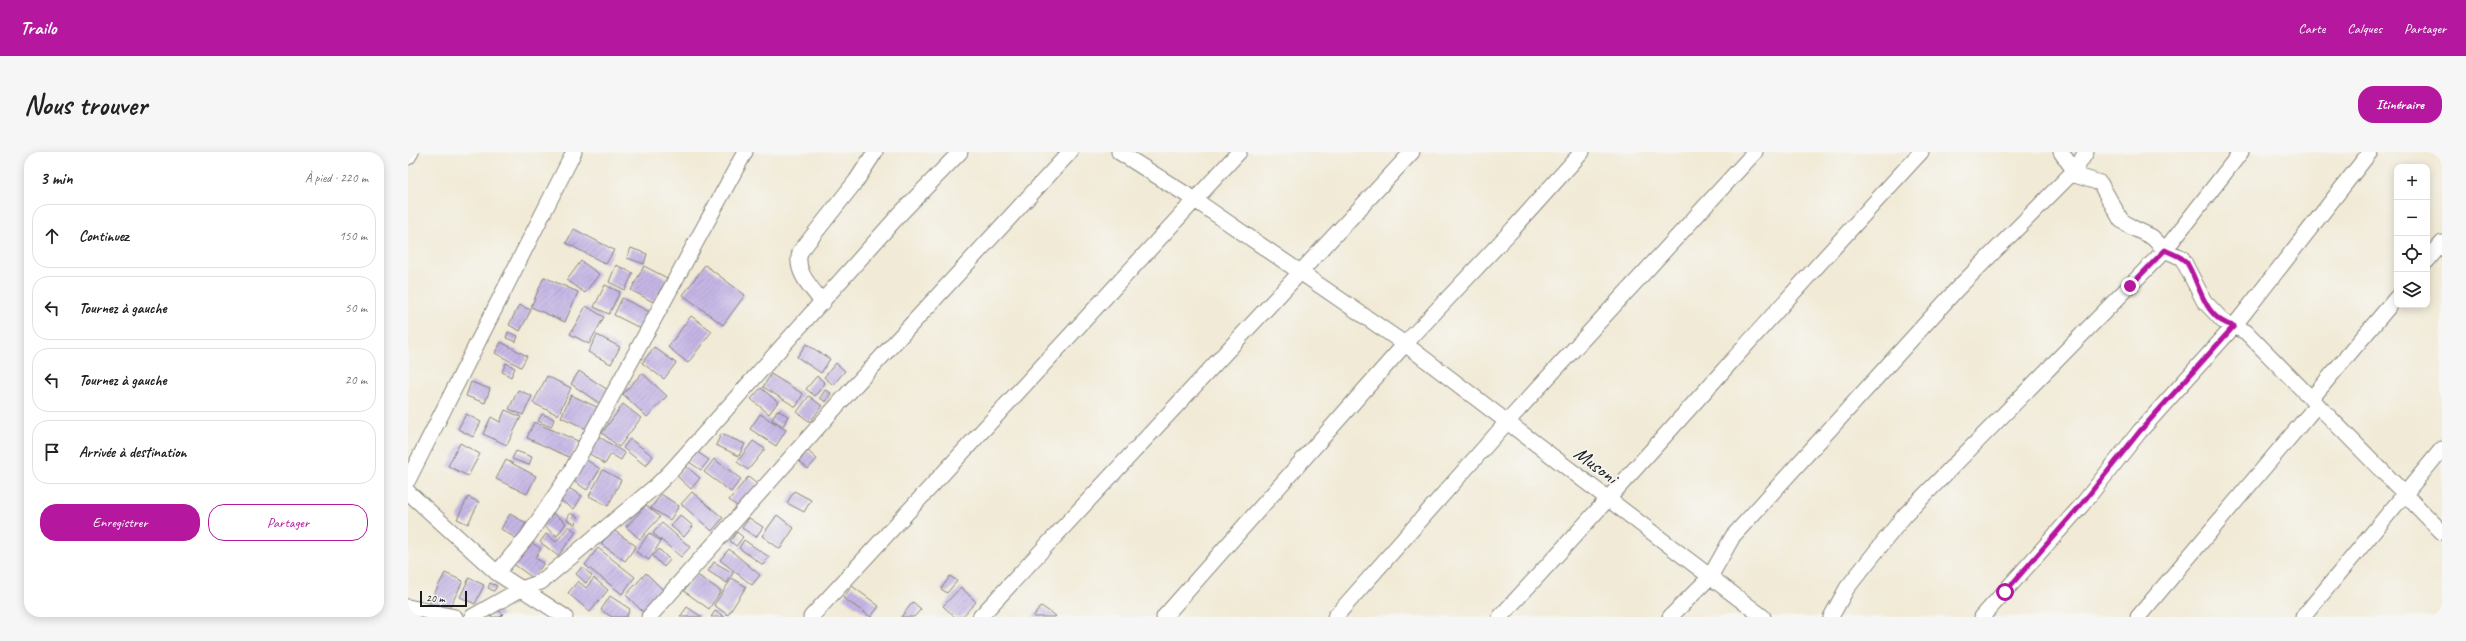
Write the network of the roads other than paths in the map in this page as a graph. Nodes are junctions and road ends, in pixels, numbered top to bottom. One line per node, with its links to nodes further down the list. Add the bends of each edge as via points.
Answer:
1 (411, 152): 17 (street)
2 (745, 152): 36 (street, via 569,475 528,536)
3 (875, 152): 25 (street, via 856,181 800,252 800,271)
4 (960, 152): 25 (street, via 899,215)
5 (1070, 152): 43 (street, via 851,390)
6 (1119, 152): 19 (street, Musoni)
7 (1239, 152): 19 (street)
8 (1412, 152): 23 (street)
9 (1582, 152): 27 (street)
10 (1755, 152): 29 (street)
11 (1921, 152): 34 (street, via 1799,285)
12 (2061, 152): 18 (street)
13 (2086, 152): 18 (street)
14 (2241, 152): 21 (street)
15 (2370, 152): 26 (street)
16 (570, 153): 31 (street)
17 (408, 157)
18 (2075, 170): 21 (street, via 2078,176 2100,183 2121,220 2152,237); 37 (street, via 1957,289 1733,536)
19 (1195, 200): 23 (street, Musoni); 44 (street)
20 (2442, 243): 22 (street)
21 (2165, 250): 26 (street, via 2182,258 2204,301 2223,321); 51 (street, via 1905,515 1847,588)
22 (2430, 257)
23 (1300, 274): 27 (street, Musoni); 45 (street)
24 (2394, 301): 28 (street)
25 (822, 303): 38 (street, via 657,485 552,574 541,582)
26 (2234, 326): 28 (street, via 2246,332); 52 (street, via 2140,431 2080,506)
27 (1404, 344): 29 (street, Musoni); 46 (street)
28 (2314, 402): 33 (street); 53 (street)
29 (1507, 422): 34 (street, Musoni); 47 (street)
30 (2442, 449): 33 (street)
31 (408, 480)
32 (408, 492): 36 (street)
33 (2406, 495): 35 (street); 54 (street)
34 (1609, 500): 37 (street, Musoni); 48 (street)
35 (2442, 532)
36 (497, 573): 38 (street)
37 (1710, 577): 49 (street); 50 (street, Musoni)
38 (521, 590): 41 (street); 42 (street)
39 (408, 607): 40 (street)
40 (455, 617)
41 (472, 617)
42 (565, 617)
43 (649, 617)
44 (811, 617)
45 (980, 617)
46 (1164, 617)
47 (1335, 617)
48 (1500, 617)
49 (1670, 617)
50 (1764, 617)
51 (1831, 617)
52 (1982, 617)
53 (2138, 617)
54 (2303, 617)

